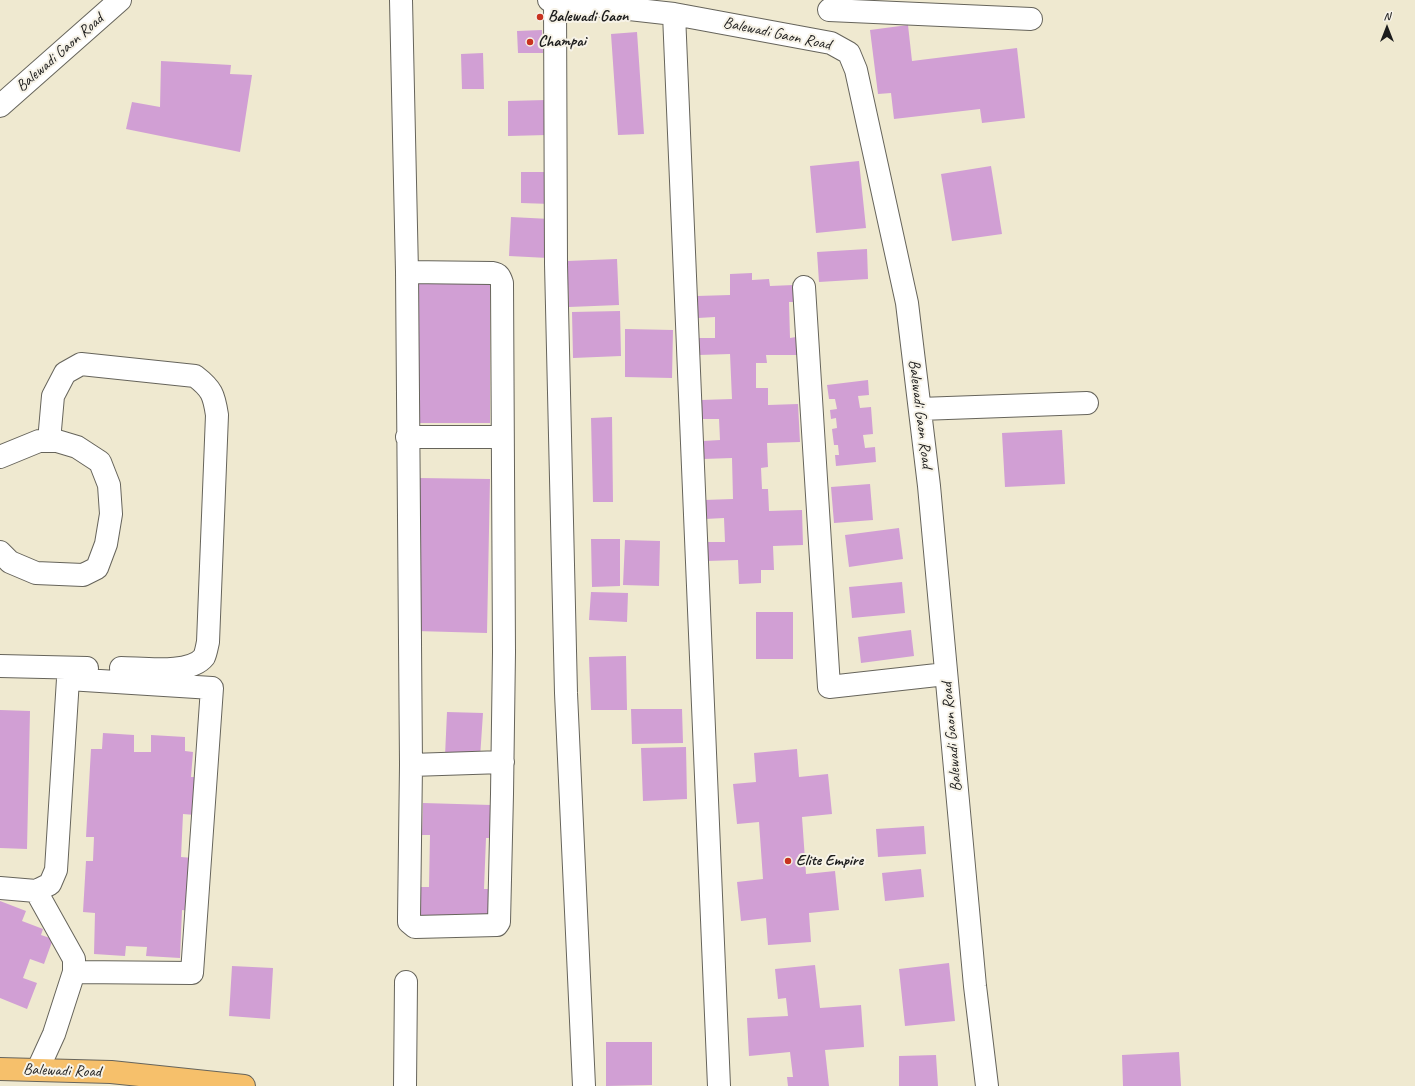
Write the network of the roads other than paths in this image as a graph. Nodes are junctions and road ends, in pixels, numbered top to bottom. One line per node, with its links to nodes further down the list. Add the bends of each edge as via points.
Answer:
1 (120, 0): 9 (street, Balewadi Gaon Road)
2 (401, 0): 10 (street)
3 (552, 1): 4 (street, Balewadi Gaon Road); 31 (street, via 566,693)
4 (613, 4): 6 (street, Balewadi Gaon Road)
5 (829, 5): 7 (street); 8 (street)
6 (674, 14): 8 (street, Balewadi Gaon Road); 32 (street)
7 (1031, 19)
8 (831, 43): 13 (street, Balewadi Gaon Road, via 848,53 856,70 907,303)
9 (0, 106)
10 (407, 272): 14 (street); 15 (street, via 492,273 500,277)
11 (804, 287): 20 (street, via 829,687)
12 (1087, 403): 13 (street)
13 (920, 409): 20 (street, Balewadi Gaon Road)
14 (407, 437): 15 (street); 22 (street)
15 (502, 437): 21 (street)
16 (49, 441): 17 (street, via 39,441); 18 (street, via 77,447 100,462 109,485 111,514 106,544 97,568 83,575 36,573 10,562); 19 (street, via 53,396 65,373 81,364 195,376 208,386 215,402 217,416 208,642 204,656 192,665 180,669)
17 (0, 457)
18 (0, 552)
19 (0, 666)
20 (946, 674): 33 (street, Balewadi Gaon Road, via 975,986)
21 (503, 762): 22 (street); 22 (street, via 497,925 415,927 409,922)
22 (411, 765)
23 (0, 888): 24 (street)
24 (36, 891): 25 (street, via 74,959); 25 (street, via 50,884 56,870 68,678 212,688 192,973)
25 (74, 972): 28 (street, via 54,1034)
26 (406, 982): 30 (street)
27 (0, 1069): 28 (main road, Balewadi Road)
28 (38, 1069): 29 (main road, Balewadi Road, via 111,1072)
29 (244, 1086)
30 (405, 1086)
31 (584, 1086)
32 (719, 1086)
33 (987, 1086)

